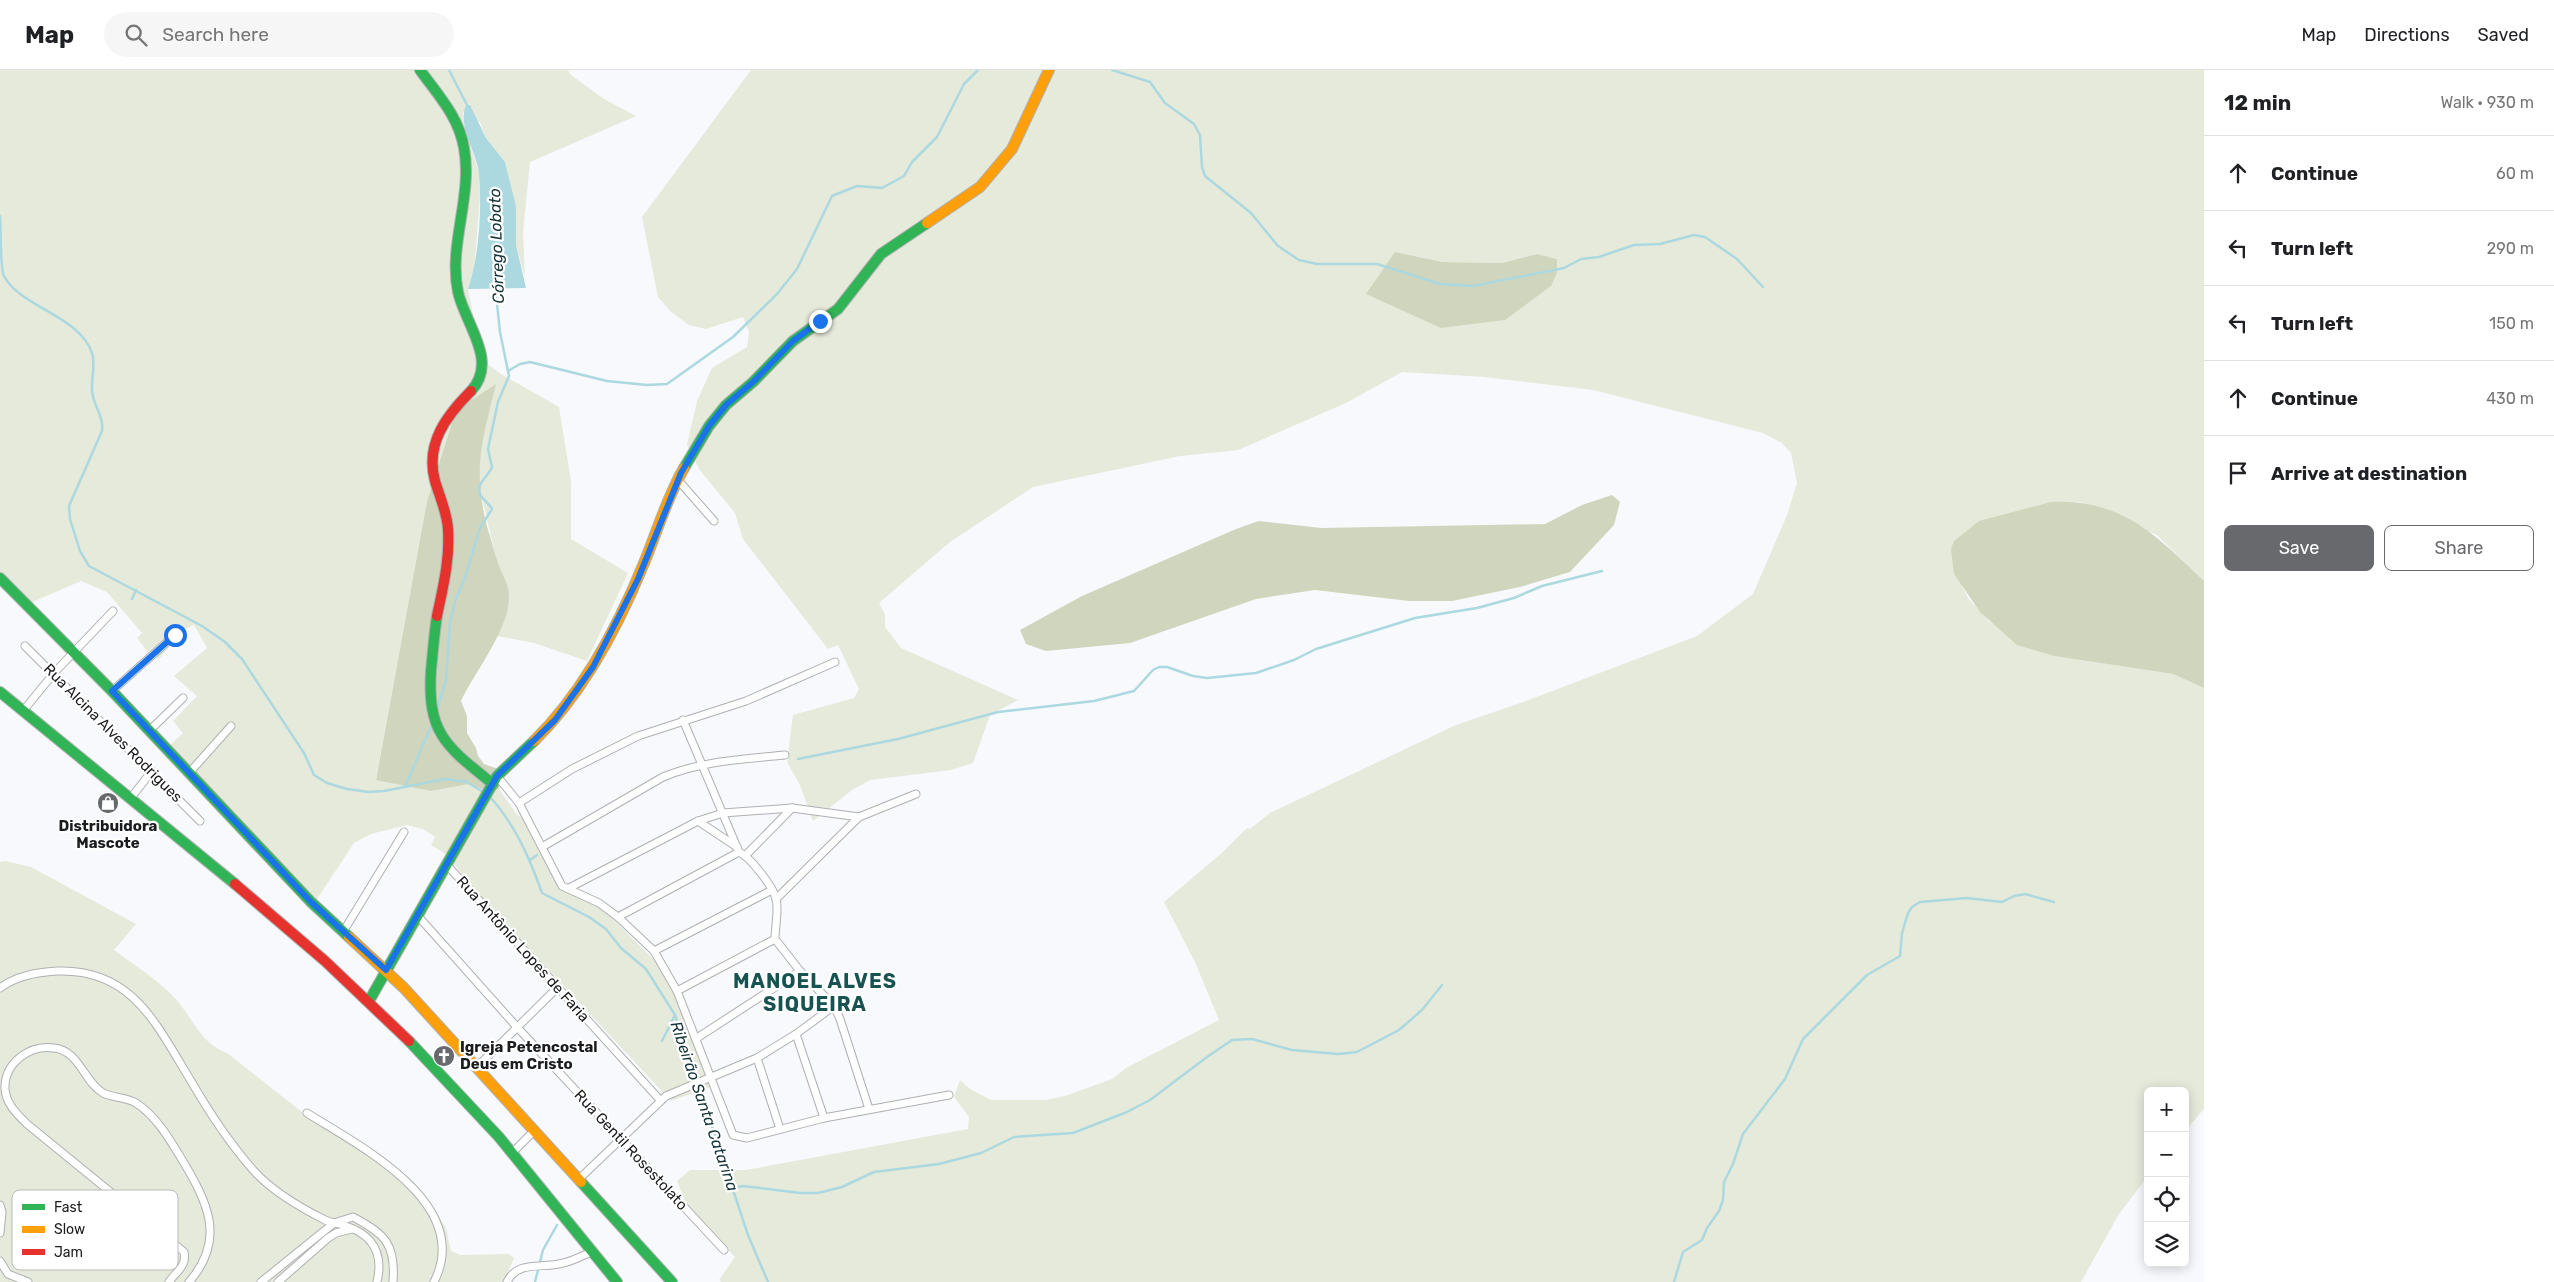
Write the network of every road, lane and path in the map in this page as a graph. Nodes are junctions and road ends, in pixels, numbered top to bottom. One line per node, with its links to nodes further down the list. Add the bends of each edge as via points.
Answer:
1 (420, 70): 23 (main road, via 452,113 464,146 457,285 483,370 475,387 444,422 434,444 432,464 437,493 446,517 449,551 436,629 430,691 432,713 444,740)
2 (1049, 70): 3 (main road, via 1021,132 996,170 968,196 881,254 838,309 793,341 726,405 690,456)
3 (678, 480): 4 (street); 23 (main road, via 638,579 593,667 555,720)
4 (714, 521)
5 (0, 578): 9 (main road)
6 (113, 611): 9 (street)
7 (175, 635): 12 (street)
8 (25, 646): 11 (street, Rua Alcina Alves Rodrigues)
9 (73, 653): 11 (street); 12 (main road)
10 (835, 662): 16 (street, via 746,701)
11 (54, 673): 15 (street); 21 (street, Rua Alcina Alves Rodrigues)
12 (112, 691): 18 (main road)
13 (1, 694): 15 (main road)
14 (183, 698): 18 (street)
15 (23, 710): 25 (main road)
16 (683, 720): 20 (street); 26 (street, via 638,736 572,769)
17 (231, 726): 22 (street)
18 (150, 731): 22 (main road)
19 (786, 755): 20 (street)
20 (702, 764): 28 (street); 33 (street, via 663,777)
21 (152, 771): 25 (street); 30 (street, Rua Alcina Alves Rodrigues)
22 (190, 772): 41 (main road)
23 (491, 787): 26 (street); 35 (main road)
24 (916, 794): 29 (street)
25 (130, 798): 49 (main road, via 267,911)
26 (519, 803): 33 (street)
27 (792, 808): 28 (street); 29 (street); 34 (street)
28 (723, 813): 31 (street); 34 (street)
29 (859, 817): 38 (street)
30 (200, 821)
31 (698, 822): 34 (street); 36 (street)
32 (404, 832): 41 (street)
33 (542, 847): 36 (street, via 562,886)
34 (741, 851): 37 (street); 40 (street)
35 (447, 865): 39 (main road); 47 (street, Rua Antônio Lopes de Faria)
36 (569, 888): 40 (street)
37 (772, 890): 38 (street); 43 (street)
38 (776, 899): 42 (street)
39 (417, 915): 44 (main road); 51 (street, Rua Gentil Rosestolato)
40 (618, 917): 43 (street)
41 (343, 932): 44 (main road)
42 (775, 939): 45 (street); 48 (street)
43 (654, 952): 48 (street)
44 (386, 970): 49 (main road); 55 (main road)
45 (800, 971): 50 (street); 53 (street)
46 (0, 988): 69 (street, via 22,976 75,971 119,986 150,1015 241,1157 268,1186)
47 (557, 988): 51 (street); 58 (street, Rua Antônio Lopes de Faria)
48 (677, 992): 53 (street)
49 (369, 1001): 65 (main road)
50 (834, 1006): 52 (street); 59 (street)
51 (516, 1026): 55 (street); 64 (street, Rua Gentil Rosestolato)
52 (796, 1034): 54 (street); 61 (street)
53 (697, 1038): 56 (street)
54 (757, 1058): 56 (street); 62 (street)
55 (477, 1067): 63 (main road)
56 (712, 1079): 58 (street); 62 (street, via 730,1131 736,1137 746,1138)
57 (949, 1095): 59 (street)
58 (660, 1100): 64 (street)
59 (869, 1109): 61 (street)
60 (307, 1113): 83 (street, via 384,1163 408,1182 427,1204 437,1223 442,1243 441,1261)
61 (824, 1118): 62 (street)
62 (780, 1129)
63 (534, 1131): 65 (street); 66 (main road)
64 (620, 1138): 66 (street); 73 (street, Rua Gentil Rosestolato)
65 (512, 1153): 74 (main road)
66 (578, 1180): 86 (main road)
67 (108, 1190): 78 (street, via 13,1109 5,1088 19,1057 29,1051 55,1048 67,1052 103,1093 135,1102 170,1138 201,1191 208,1213 210,1236 207,1253 202,1268)
68 (0, 1205): 71 (street)
69 (334, 1223): 70 (street); 79 (street); 82 (street, via 353,1218 382,1234 390,1247)
70 (353, 1229): 80 (street, via 328,1238); 81 (street, via 369,1238 375,1249 380,1269)
71 (0, 1233)
72 (178, 1247): 77 (street, via 184,1252 186,1260)
73 (724, 1250)
74 (593, 1251): 84 (street, via 561,1264 520,1268); 85 (main road)
75 (0, 1261): 76 (street, via 8,1274)
76 (28, 1282)
77 (168, 1282)
78 (189, 1282)
79 (261, 1282)
80 (278, 1282)
81 (377, 1282)
82 (393, 1282)
83 (434, 1282)
84 (507, 1282)
85 (617, 1282)
86 (672, 1282)

